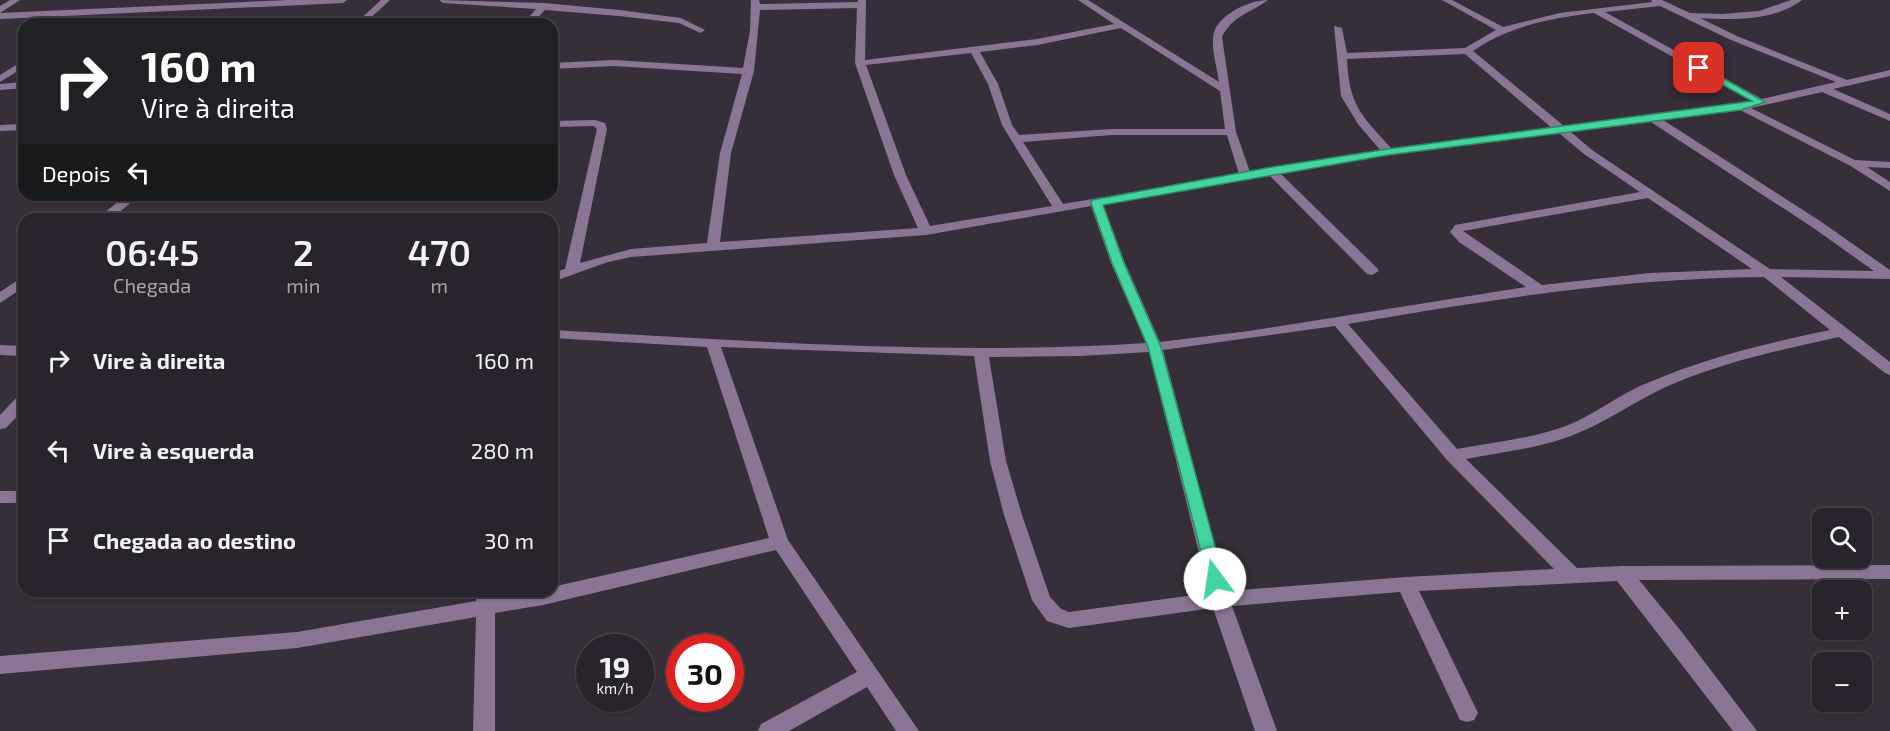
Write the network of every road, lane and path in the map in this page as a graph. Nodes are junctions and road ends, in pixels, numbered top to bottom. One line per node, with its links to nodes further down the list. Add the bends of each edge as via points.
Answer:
1 (16, 0): 17 (street)
2 (111, 0): 19 (street)
3 (213, 0): 16 (street)
4 (344, 0): 11 (street)
5 (386, 0): 23 (street)
6 (443, 0): 15 (street)
7 (1082, 0): 25 (street)
8 (1264, 0): 42 (street, via 1231,17 1217,37)
9 (1446, 0): 27 (street)
10 (1798, 0): 20 (street, via 1750,16)
11 (313, 1): 16 (street)
12 (1659, 2): 18 (street); 20 (street)
13 (755, 3): 14 (street); 35 (street)
14 (862, 3): 32 (street)
15 (544, 6): 24 (street); 28 (street, via 681,21)
16 (205, 7): 19 (street)
17 (0, 10)
18 (1597, 11): 27 (street); 43 (street)
19 (94, 12): 21 (street); 22 (street)
20 (1686, 14): 38 (street, via 1734,38)
21 (0, 16)
22 (86, 18)
23 (366, 18)
24 (533, 18)
25 (1124, 25): 29 (street); 42 (street)
26 (1337, 28): 31 (street)
27 (1500, 29): 30 (street)
28 (700, 30)
29 (974, 50): 32 (street); 52 (street)
30 (1467, 51): 31 (street); 50 (street)
31 (1344, 56): 53 (street, via 1344,89 1348,99)
32 (860, 63): 64 (street, via 900,175)
33 (558, 66): 35 (street, via 615,63)
34 (18, 67): 37 (street)
35 (749, 71): 65 (street, via 720,181)
36 (1890, 73): 38 (street)
37 (0, 79)
38 (1849, 84): 41 (street)
39 (18, 86): 40 (street)
40 (0, 87)
41 (1825, 89): 43 (street); 46 (street)
42 (1225, 90): 51 (street)
43 (1760, 102): 44 (street)
44 (1741, 107): 45 (street); 54 (street)
45 (1653, 118): 50 (street); 70 (street)
46 (1890, 118)
47 (558, 124): 66 (street, via 595,123 602,129)
48 (18, 127): 49 (street)
49 (0, 128)
50 (1558, 129): 53 (street); 59 (street)
51 (1231, 132): 52 (street, via 1112,132); 57 (street)
52 (1016, 139): 62 (street)
53 (1388, 152): 56 (street)
54 (1853, 163): 55 (street); 58 (street)
55 (1890, 165)
56 (1272, 171): 57 (street); 67 (street)
57 (1245, 176): 61 (street)
58 (1890, 187)
59 (1651, 194): 69 (street); 72 (street, via 1459,228 1456,232)
60 (126, 201): 63 (street)
61 (1096, 203): 62 (street); 78 (street)
62 (1060, 209): 64 (street)
63 (111, 213)
64 (926, 231): 65 (street)
65 (712, 248): 66 (street, via 631,253)
66 (572, 269): 68 (street)
67 (1372, 271)
68 (558, 275)
69 (1770, 275): 70 (street); 72 (street, via 1687,275); 75 (street)
70 (1889, 275)
71 (18, 284): 73 (street)
72 (1539, 289): 74 (street)
73 (0, 298)
74 (1339, 322): 78 (street); 85 (street)
75 (1842, 332): 82 (street); 85 (street, via 1775,346 1661,382 1634,394 1600,418 1558,435)
76 (558, 334): 77 (street)
77 (713, 344): 81 (street); 88 (street)
78 (1155, 347): 81 (street); 96 (street)
79 (0, 350): 80 (street)
80 (18, 351)
81 (981, 353): 96 (street, via 998,461 1013,515 1042,600 1054,615 1069,620)
82 (1890, 370)
83 (18, 406): 84 (street)
84 (0, 424)
85 (1453, 456): 91 (street)
86 (18, 496): 87 (street)
87 (0, 497)
88 (780, 542): 93 (street, via 608,583); 98 (street)
89 (1890, 572): 90 (street)
90 (1622, 573): 91 (street); 104 (street)
91 (1572, 575): 92 (street)
92 (1406, 584): 96 (street); 99 (street)
93 (558, 590)
94 (501, 597): 95 (street)
95 (486, 599): 97 (street, via 297,640); 100 (street)
96 (1220, 599): 103 (street)
97 (0, 665)
98 (870, 675): 101 (street); 102 (street)
99 (1467, 713)
100 (484, 731)
101 (769, 731)
102 (908, 731)
103 (1266, 731)
104 (1746, 731)

